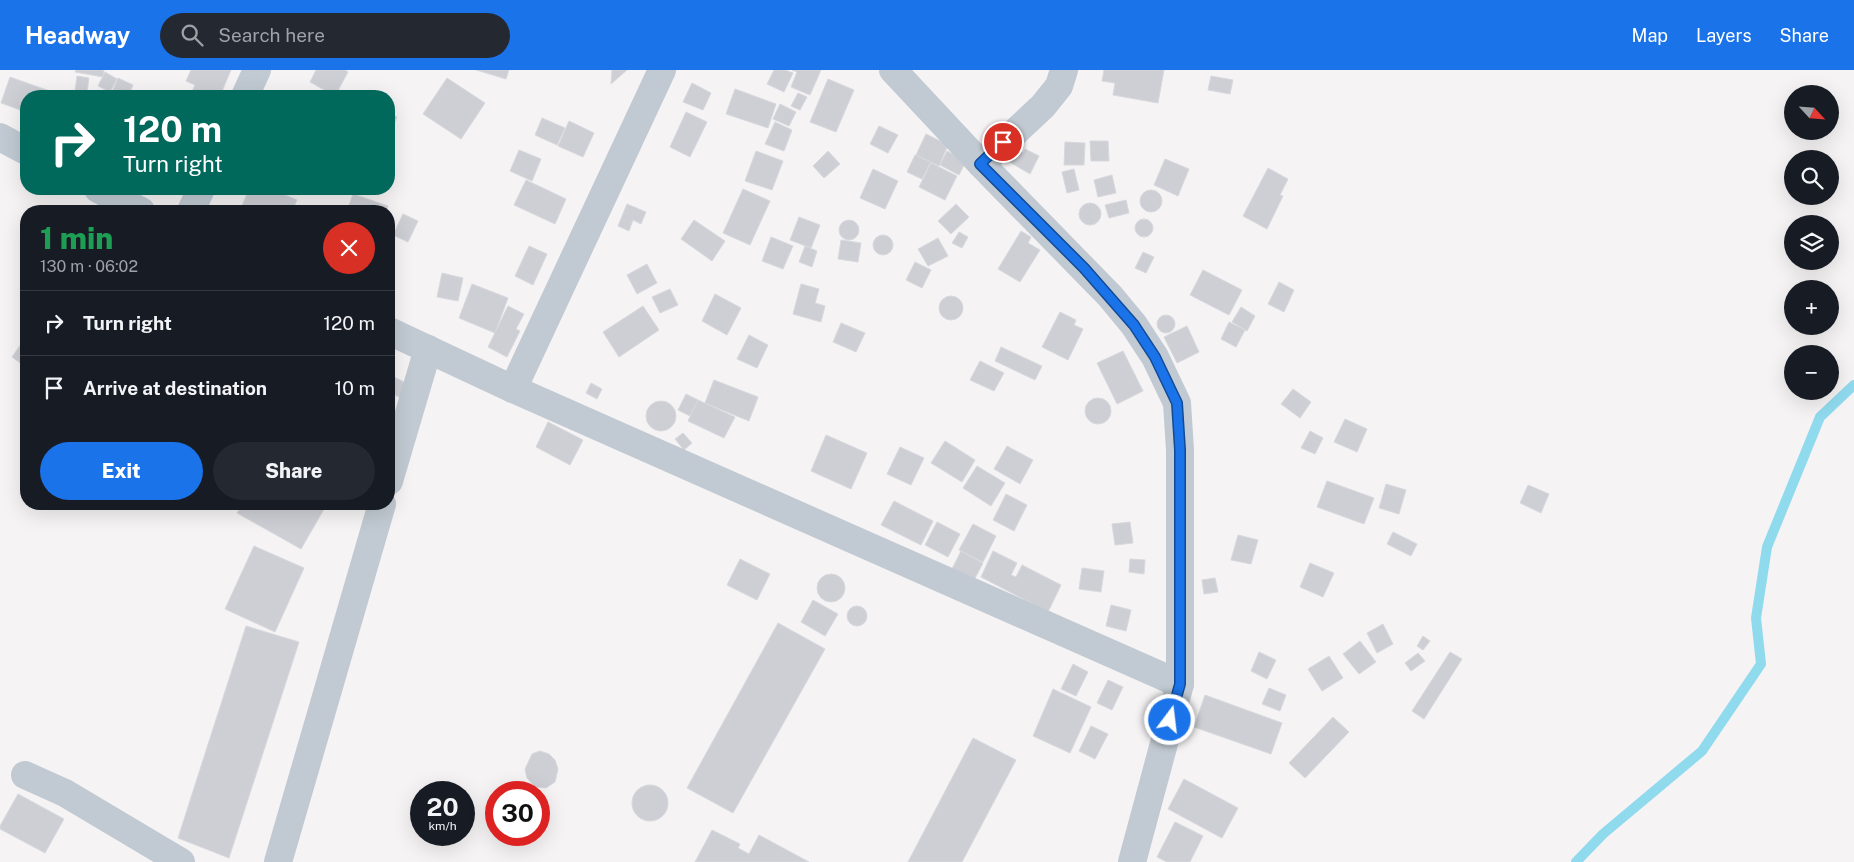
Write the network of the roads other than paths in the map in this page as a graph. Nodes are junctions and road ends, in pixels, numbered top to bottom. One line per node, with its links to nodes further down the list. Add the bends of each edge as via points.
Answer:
1 (257, 70): 5 (street)
2 (662, 70): 13 (street)
3 (893, 70): 8 (street)
4 (1064, 70): 8 (street, via 1059,86 1043,106)
5 (248, 90)
6 (0, 137): 7 (street)
7 (20, 148)
8 (980, 164): 16 (street, via 1084,268 1134,325 1155,357 1177,403)
9 (110, 195): 10 (street)
10 (129, 205)
11 (395, 334): 12 (street)
12 (428, 349): 13 (street); 14 (street)
13 (513, 388): 16 (street)
14 (395, 462)
15 (380, 510): 19 (street)
16 (1180, 684): 20 (street)
17 (25, 775): 18 (street, via 65,793)
18 (181, 862)
19 (278, 862)
20 (1132, 862)

